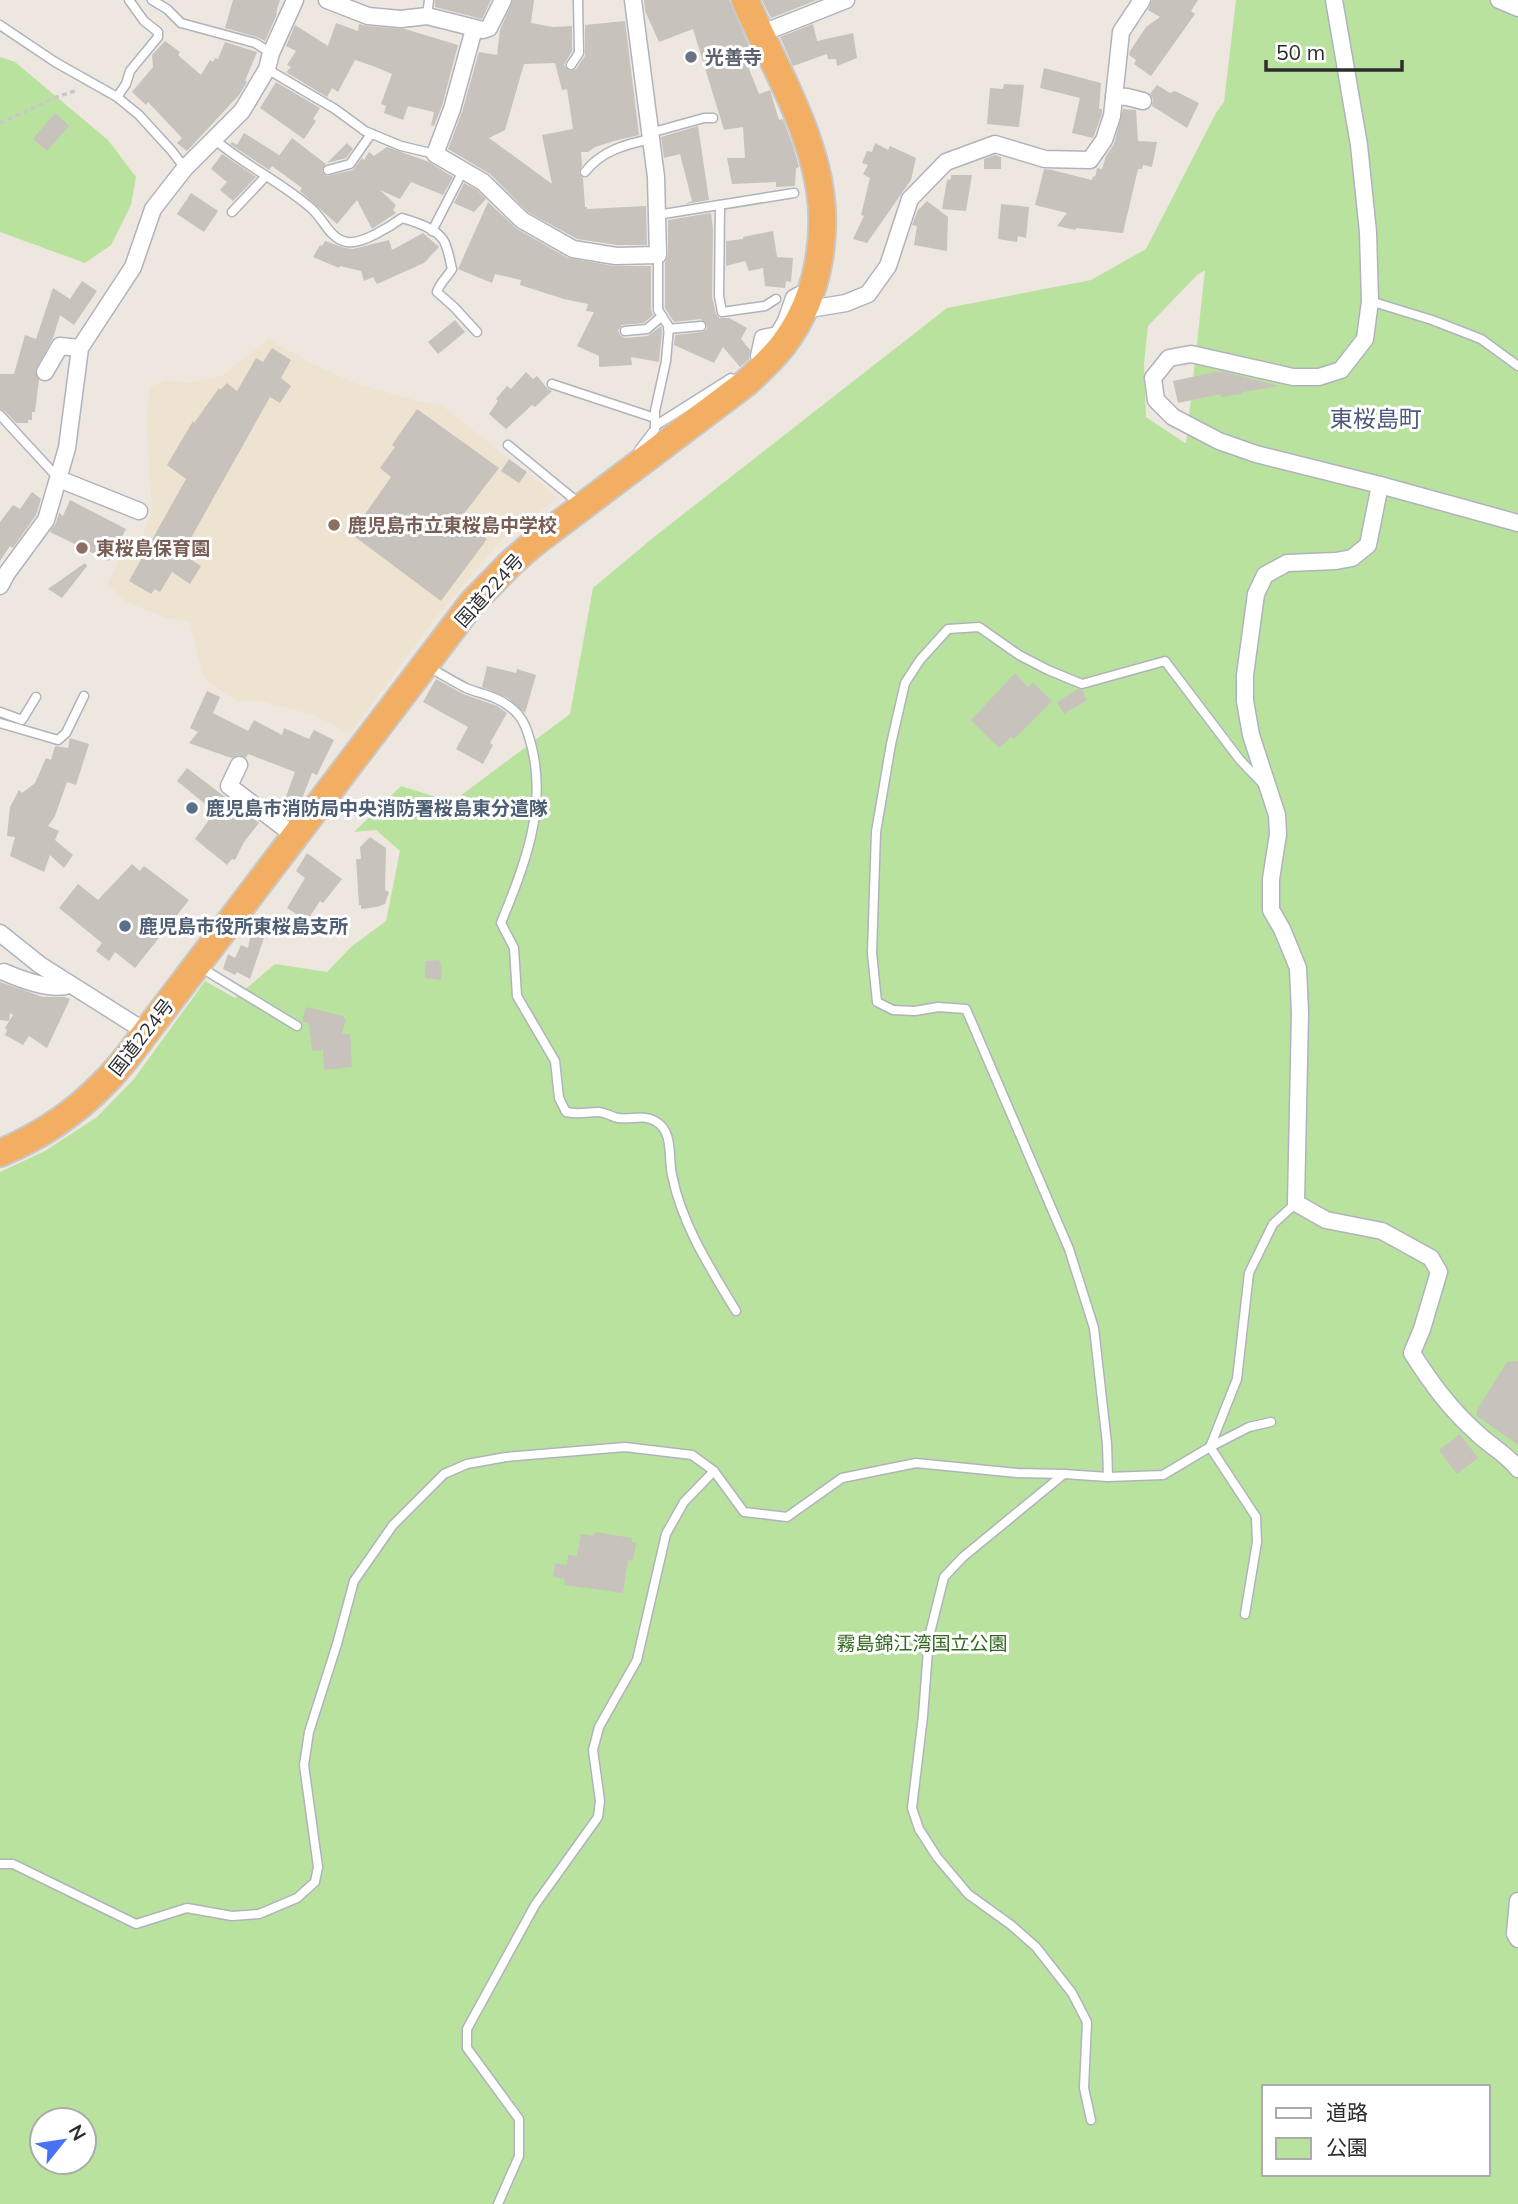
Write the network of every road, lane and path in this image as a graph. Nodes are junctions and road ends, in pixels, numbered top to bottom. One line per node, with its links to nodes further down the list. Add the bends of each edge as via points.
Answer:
1 (129, 0): 22 (lane, via 158,37 130,71)
2 (152, 0): 18 (lane, via 181,23 256,43)
3 (295, 0): 18 (street)
4 (327, 0): 13 (street, via 368,16 401,19)
5 (503, 0): 16 (street, via 489,28)
6 (578, 0): 19 (lane, via 579,53)
7 (634, 0): 27 (street)
8 (745, 0): 17 (highway, 国道224号)
9 (846, 0): 17 (street)
10 (1142, 0): 21 (street, via 1121,32)
11 (1334, 0): 43 (street, via 1359,145)
12 (1499, 0): 14 (street)
13 (428, 8): 16 (street)
14 (1518, 8)
15 (0, 26): 20 (lane)
16 (474, 29): 29 (street)
17 (760, 34): 42 (highway, 国道224号, via 814,161 821,197 819,264)
18 (269, 61): 26 (lane); 28 (street, via 242,111)
19 (571, 65)
20 (97, 85): 22 (lane); 25 (path, via 59,96)
21 (1114, 96): 23 (street); 42 (street, via 1104,140 1090,160 1045,159 995,144 946,162 910,199 888,266 868,294 846,303)
22 (117, 97): 30 (lane)
23 (1143, 101)
24 (713, 117): 27 (lane)
25 (0, 123)
26 (372, 134): 29 (lane); 31 (lane, via 350,164)
27 (650, 136): 33 (lane, via 618,148); 38 (street)
28 (214, 139): 30 (street); 34 (lane)
29 (435, 154): 32 (street)
30 (185, 168): 51 (street, via 153,209 133,267)
31 (328, 170)
32 (463, 171): 39 (lane); 40 (street, via 483,182 522,220 573,249)
33 (585, 172)
34 (266, 176): 37 (lane); 39 (lane, via 285,187 315,212 332,235 346,242 377,233 402,218)
35 (794, 193): 36 (lane)
36 (720, 205): 38 (lane); 41 (lane, via 722,312 765,306)
37 (232, 212)
38 (657, 215): 40 (street)
39 (432, 231): 48 (lane, via 443,240 452,269 437,292)
40 (658, 256): 44 (lane, via 658,310)
41 (776, 299)
42 (807, 299): 49 (street, via 794,298 778,335); 55 (highway, 国道224号, via 785,342)
43 (1370, 301): 53 (lane, via 1481,339); 62 (street, via 1365,339 1341,370 1319,377 1293,377 1191,354 1169,358 1153,379 1156,400 1173,417 1219,440 1256,454)
44 (662, 316): 46 (lane); 47 (lane, via 647,329)
45 (701, 326): 46 (lane)
46 (668, 329): 58 (lane)
47 (625, 331)
48 (477, 332)
49 (763, 338): 50 (street); 52 (street)
50 (747, 344)
51 (80, 348): 54 (street, via 60,346); 61 (street)
52 (759, 356)
53 (1518, 366)
54 (44, 372)
55 (746, 383): 58 (lane, via 731,378); 60 (highway, 国道224号)
56 (552, 384): 58 (lane)
57 (0, 415): 61 (lane)
58 (655, 422): 60 (lane)
59 (508, 445): 63 (lane)
60 (626, 474): 63 (highway, 国道224号)
61 (59, 480): 64 (street); 66 (street, via 46,520)
62 (1380, 485): 65 (street); 73 (street, via 1368,545 1352,558 1287,563 1265,575 1256,594 1245,701)
63 (582, 506): 67 (highway, 国道224号, via 511,563 472,603)
64 (139, 511)
65 (1518, 523)
66 (0, 586)
67 (426, 666): 74 (highway, 国道224号); 83 (lane, via 466,688 495,697 526,725 538,790 534,829 501,923 514,948 517,996 555,1061 559,1098 566,1112 652,1118 665,1129 671,1172 687,1222)
68 (84, 696): 71 (lane, via 58,740)
69 (36, 697): 70 (lane, via 22,720)
70 (0, 712)
71 (0, 723)
72 (239, 765): 74 (street, via 229,786)
73 (1269, 789): 82 (street, via 1278,834 1271,910 1298,968); 89 (lane, via 1240,760 1165,661 1082,684 1019,655 979,627 948,629 905,683 876,832 872,953 877,1002 893,1010 966,1009 1069,1249 1094,1328)
74 (296, 837): 76 (highway, 国道224号)
75 (0, 933): 78 (street)
76 (197, 965): 79 (lane); 80 (highway, 国道224号)
77 (4, 972): 78 (street, via 24,980)
78 (71, 985): 80 (street)
79 (296, 1026)
80 (146, 1032): 81 (highway, 国道224号, via 104,1084 57,1123)
81 (0, 1153)
82 (1297, 1203): 85 (lane, via 1273,1224 1249,1273 1237,1379); 86 (street, via 1326,1220 1382,1231 1431,1258 1439,1272 1412,1353 1435,1390)
83 (736, 1311)
84 (1271, 1422): 85 (lane, via 1249,1427)
85 (1210, 1447): 89 (lane, via 1163,1475); 90 (lane, via 1256,1517 1257,1542)
86 (1518, 1469)
87 (714, 1471): 88 (lane, via 744,1513 787,1517 842,1478 916,1463); 91 (lane, via 692,1455 625,1447 506,1457 467,1464 444,1474 393,1525 355,1581 309,1732 304,1765 318,1867 315,1882 297,1898 259,1914 232,1916 187,1908 136,1924 13,1864); 95 (lane, via 684,1502 666,1534 637,1660 599,1727 593,1750 598,1817 535,1905 467,2029 467,2048 519,2119 519,2156)
88 (1064, 1474): 89 (lane); 94 (lane, via 944,1577 929,1637 912,1808 937,1857 968,1894 1036,1947 1072,1993 1087,2022 1084,2088)
89 (1108, 1477)
90 (1245, 1614)
91 (0, 1864)
92 (1518, 1901): 93 (street)
93 (1518, 1939)
94 (1091, 2120)
95 (498, 2204)

